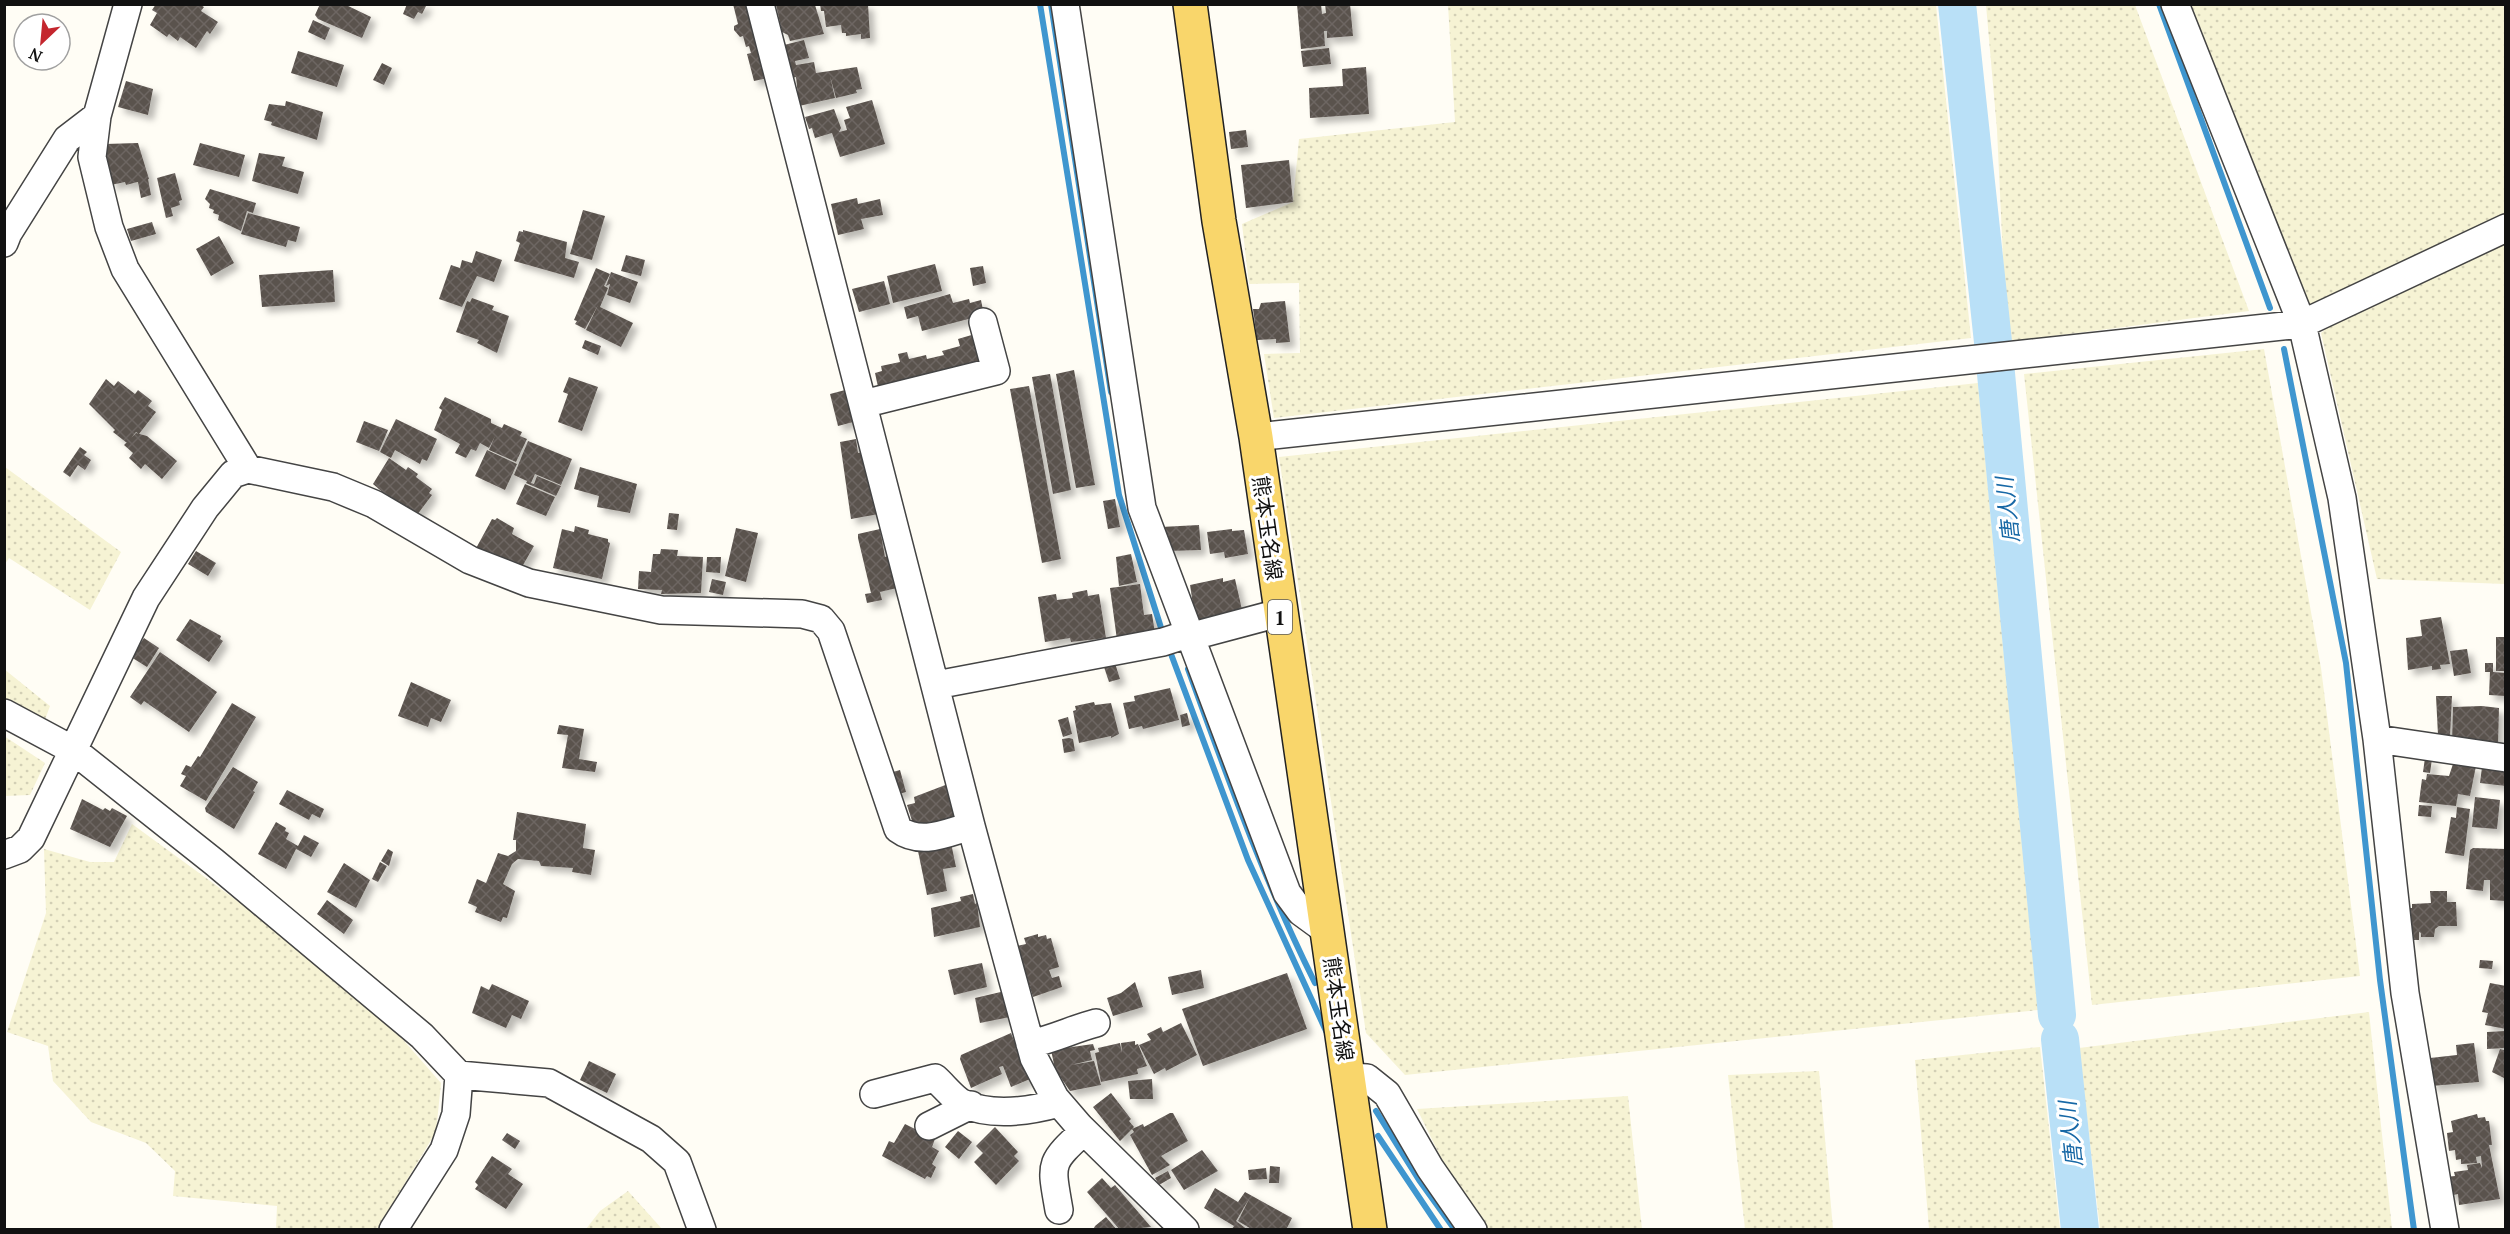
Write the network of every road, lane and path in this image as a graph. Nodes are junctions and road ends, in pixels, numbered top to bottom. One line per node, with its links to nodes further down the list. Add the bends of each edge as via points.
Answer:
1 (128, 4): 6 (street)
2 (760, 4): 11 (street)
3 (1065, 4): 15 (street, via 1142,508)
4 (1190, 4): 12 (main road, 熊本玉名線 / 1, via 1219,221)
5 (2175, 4): 10 (street)
6 (96, 116): 8 (street, via 67,139); 13 (street, via 92,157 109,227 125,269)
7 (2505, 228): 10 (street)
8 (4, 243)
9 (983, 322): 11 (street, via 996,371)
10 (2302, 324): 12 (street); 18 (street, via 2342,498)
11 (863, 404): 16 (street)
12 (1256, 437): 14 (main road, 熊本玉名線 / 1)
13 (248, 469): 19 (street, via 233,474 205,508 146,598); 21 (street, via 333,487 374,504 470,560 529,583 661,610 802,614 821,619 831,631 898,829 922,840)
14 (1280, 613): 15 (street); 23 (main road, 熊本玉名線 / 1)
15 (1181, 637): 16 (street); 23 (street, via 1287,893 1301,912)
16 (936, 685): 21 (street)
17 (4, 713): 19 (street)
18 (2377, 740): 20 (street); 39 (street, via 2405,993)
19 (73, 750): 22 (street, via 31,838 20,849); 26 (street, via 404,1021)
20 (2505, 758)
21 (971, 826): 25 (street)
22 (4, 855)
23 (1328, 931): 27 (main road, 熊本玉名線 / 1)
24 (1096, 1023): 25 (street)
25 (1030, 1044): 29 (street)
26 (459, 1075): 34 (street, via 456,1114 444,1150); 35 (street, via 549,1083 651,1139 677,1162)
27 (1349, 1077): 37 (main road, 熊本玉名線 / 1); 38 (street, via 1367,1078 1387,1094 1430,1168)
28 (874, 1094): 30 (street, via 935,1078 962,1103)
29 (1059, 1103): 30 (street, via 995,1111); 32 (street)
30 (971, 1105): 31 (street)
31 (929, 1126)
32 (1084, 1131): 33 (street, via 1059,1154 1052,1169); 36 (street)
33 (1059, 1210)
34 (393, 1230)
35 (702, 1230)
36 (1185, 1230)
37 (1370, 1230)
38 (1473, 1230)
39 (2445, 1230)

